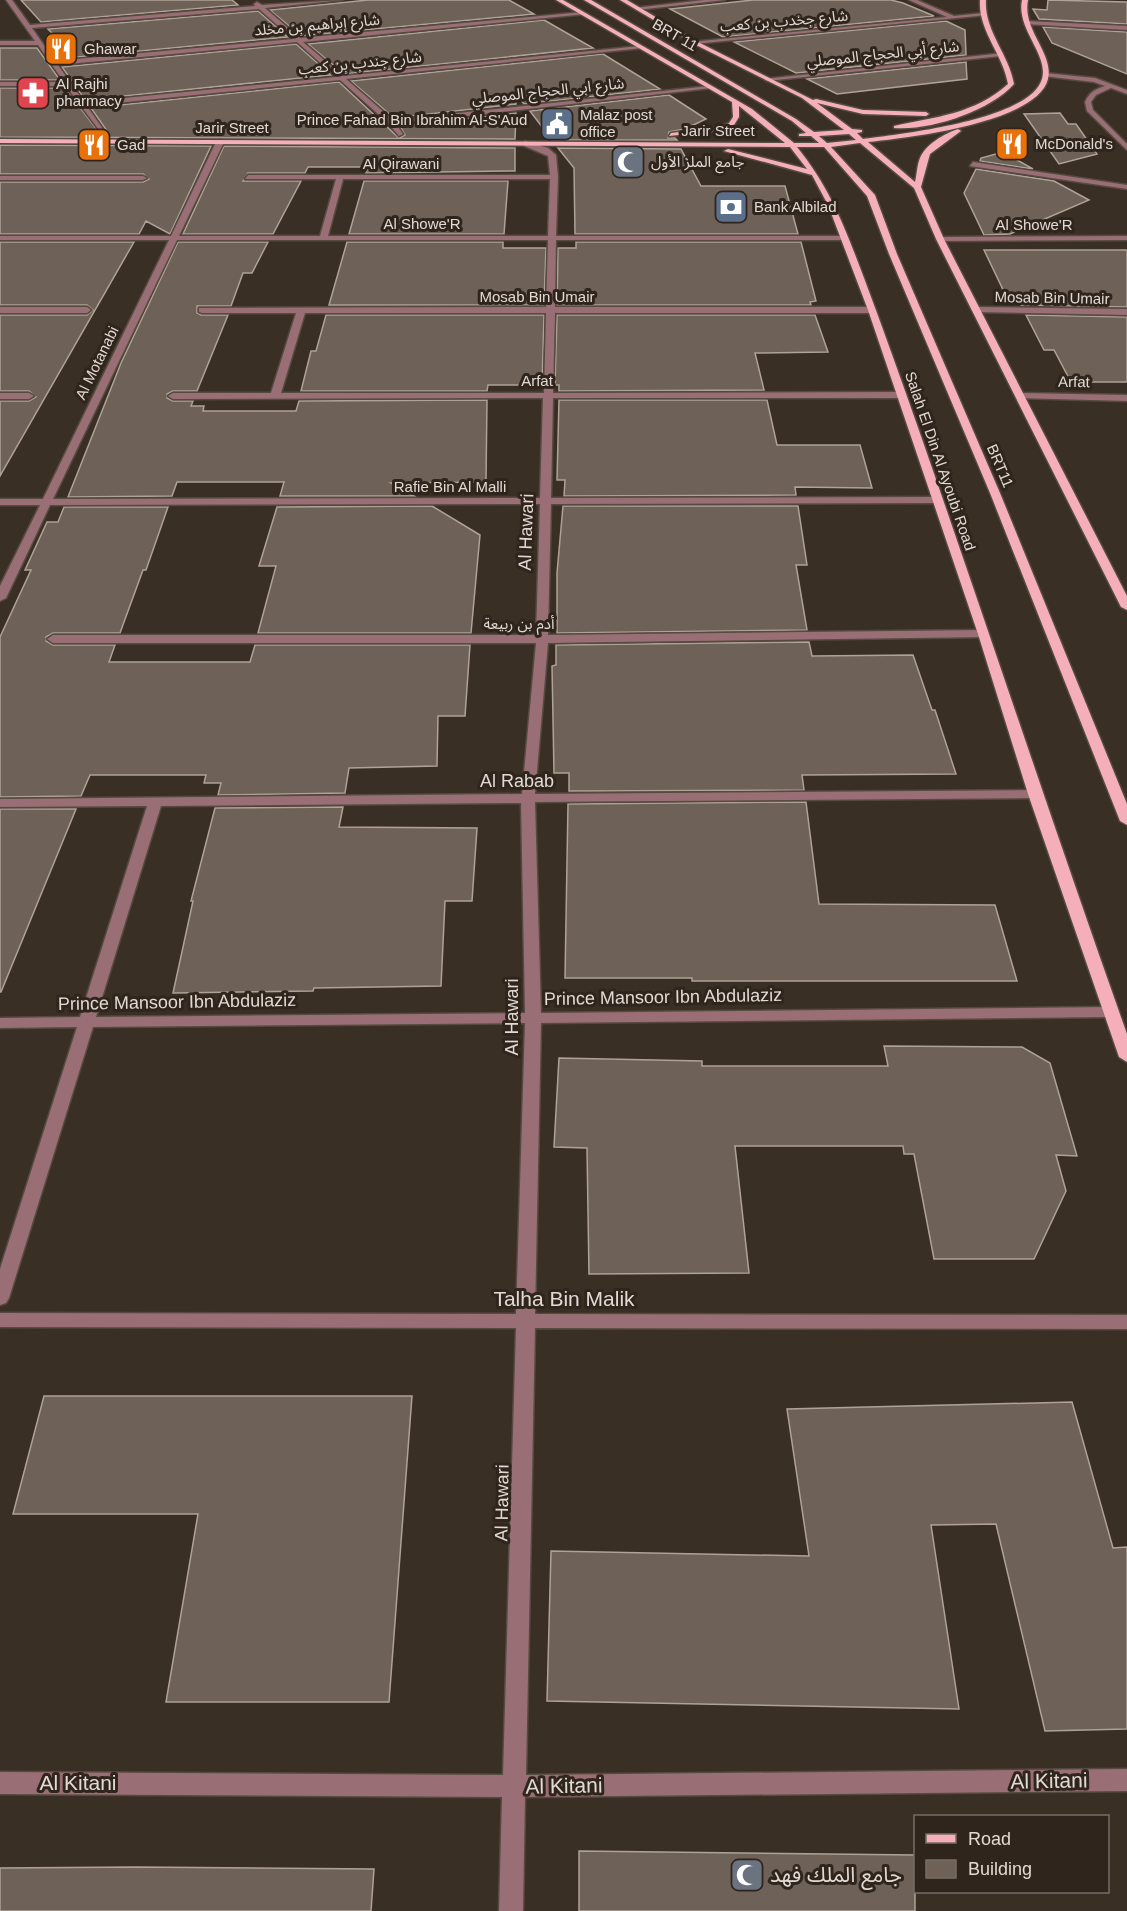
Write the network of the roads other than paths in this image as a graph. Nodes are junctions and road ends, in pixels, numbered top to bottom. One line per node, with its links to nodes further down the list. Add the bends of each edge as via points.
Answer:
1 (252, 0): 11 (street)
2 (340, 0): 11 (street)
3 (559, 0): 13 (main road, Salah El Din Al Ayoubi Road)
4 (587, 0): 35 (main road, BRT 11)
5 (624, 0): 12 (main road)
6 (722, 0): 12 (street)
7 (912, 0): 15 (street)
8 (983, 0): 14 (main road)
9 (1025, 0): 16 (main road)
10 (10, 5): 17 (street)
11 (260, 7): 17 (street); 19 (street)
12 (637, 8): 20 (main road)
13 (583, 14): 19 (street, شارع إبراهيم بن مخلد); 23 (main road, Salah El Din Al Ayoubi Road)
14 (984, 15): 15 (street, شارع جخدب بن كعب); 24 (main road)
15 (953, 17): 20 (street, شارع جخدب بن كعب)
16 (1027, 22): 18 (street); 26 (main road)
17 (28, 27): 22 (street)
18 (1127, 28)
19 (297, 41): 25 (street, شارع إبراهيم بن مخلد); 27 (street)
20 (694, 42): 28 (main road)
21 (0, 43): 22 (street)
22 (39, 43): 25 (street)
23 (640, 48): 27 (street, شارع جندب بن كعب); 33 (main road, Salah El Din Al Ayoubi Road)
24 (1001, 54): 28 (street, شارع أبي الحجاج الموصلي); 39 (main road, via 1011,84 994,99)
25 (54, 63): 30 (street)
26 (1045, 75): 31 (main road); 32 (street, via 1088,79)
27 (339, 78): 38 (street, شارع جندب بن كعب); 40 (street)
28 (767, 79): 36 (main road)
29 (0, 84): 30 (street)
30 (68, 84): 38 (street)
31 (1043, 84): 32 (street); 41 (main road, via 1015,108)
32 (1110, 86): 34 (street); 67 (street, via 1090,96 1090,111)
33 (709, 88): 37 (main road, Salah El Din Al Ayoubi Road); 40 (street, شارع ابي الحجاج الموصلي)
34 (1127, 92)
35 (750, 94): 60 (main road, BRT11)
36 (804, 97): 39 (main road, via 869,113); 48 (main road)
37 (735, 102): 56 (main road, via 736,117 732,123); 59 (main road, Salah El Din Al Ayoubi Road)
38 (82, 104): 47 (street)
39 (962, 112): 42 (main road)
40 (391, 122): 51 (street)
41 (974, 122): 62 (main road, via 921,134); 75 (main road, via 945,138 927,154)
42 (892, 128)
43 (871, 130): 48 (main road)
44 (0, 132): 45 (main road)
45 (45, 132)
46 (91, 132): 47 (main road)
47 (102, 132): 49 (main road)
48 (851, 132): 60 (main road); 62 (main road)
49 (114, 133)
50 (387, 134): 51 (main road, Prince Fahad Bin Ibrahim Al-S'Aud)
51 (399, 134): 52 (main road, Prince Fahad Bin Ibrahim Al-S'Aud)
52 (411, 134)
53 (518, 134): 54 (main road, Prince Fahad Bin Ibrahim Al-S'Aud)
54 (529, 134)
55 (659, 135): 56 (main road)
56 (671, 135): 57 (main road)
57 (730, 135)
58 (762, 135): 59 (main road)
59 (780, 135): 60 (main road); 66 (main road, Salah El Din Al Ayoubi Road)
60 (820, 140): 62 (main road, Jarir Street); 66 (main road, Jarir Street); 113 (main road, BRT11, via 871,195)
61 (0, 141): 63 (main road, Jarir Street)
62 (860, 141): 75 (main road)
63 (220, 142): 64 (main road, Jarir Street); 78 (street, Al Motanabi)
64 (525, 143): 65 (main road, Jarir Street); 71 (street, Al Hawari, via 552,155)
65 (671, 144): 66 (main road, Jarir Street); 69 (main road, via 718,149)
66 (791, 144): 69 (main road, Salah El Din Al Ayoubi Road)
67 (1127, 148)
68 (973, 164): 76 (street)
69 (815, 174): 81 (main road, Salah El Din Al Ayoubi Road)
70 (248, 177): 74 (street, Al Qirawani)
71 (554, 177): 74 (street, Al Qirawani); 80 (street, Al Hawari)
72 (0, 178): 73 (street)
73 (143, 178)
74 (339, 178): 79 (street)
75 (917, 187): 83 (main road)
76 (1127, 187)
77 (0, 238): 78 (street, Al Showe'R)
78 (174, 238): 79 (street, Al Showe'R); 102 (street, Al Motanabi)
79 (323, 238): 80 (street, Al Showe'R)
80 (552, 238): 81 (street, Al Showe'R); 90 (street, Al Hawari)
81 (844, 238): 88 (main road, Salah El Din Al Ayoubi Road)
82 (1127, 238): 83 (street, Al Showe'R)
83 (940, 239): 89 (main road)
84 (0, 310): 85 (street)
85 (87, 310)
86 (202, 310): 87 (street, Mosab Bin Umair)
87 (301, 310): 90 (street, Mosab Bin Umair); 96 (street)
88 (872, 310): 90 (street, Mosab Bin Umair); 92 (main road, Salah El Din Al Ayoubi Road)
89 (977, 310): 91 (street, Mosab Bin Umair); 98 (main road)
90 (550, 311): 97 (street, Al Hawari)
91 (1127, 312)
92 (901, 395): 97 (street, Arfat); 100 (main road, Salah El Din Al Ayoubi Road)
93 (0, 396): 94 (street)
94 (29, 396)
95 (173, 396): 96 (street, Arfat)
96 (275, 396): 97 (street, Arfat)
97 (548, 396): 103 (street, Al Hawari)
98 (1020, 396): 99 (street, Arfat); 105 (main road)
99 (1127, 398)
100 (936, 500): 103 (street, Rafie Bin Al Malli); 106 (main road, Salah El Din Al Ayoubi Road)
101 (0, 502): 102 (street, Rafie Bin Al Malli)
102 (46, 502): 103 (street, Rafie Bin Al Malli); 104 (street, Al Motanabi)
103 (546, 502): 108 (street, Al Hawari)
104 (0, 598)
105 (1127, 607)
106 (984, 634): 108 (street, أدم بن ربيعة); 109 (main road, Salah El Din Al Ayoubi Road)
107 (53, 639): 108 (street, أدم بن ربيعة)
108 (542, 639): 110 (street, Al Hawari)
109 (1035, 794): 110 (street, Al Rabab); 114 (main road, Salah El Din Al Ayoubi Road)
110 (528, 799): 111 (street, Al Rabab); 115 (street, Al Hawari)
111 (154, 802): 112 (street, Al Rabab); 116 (street)
112 (0, 803)
113 (1127, 821)
114 (1111, 1012): 115 (street, Prince Mansoor Ibn Abdulaziz); 118 (main road, Salah El Din Al Ayoubi Road)
115 (533, 1018): 116 (street, Prince Mansoor Ibn Abdulaziz); 121 (street, Al Hawari)
116 (86, 1022): 117 (street, Prince Mansoor Ibn Abdulaziz); 119 (street)
117 (0, 1023)
118 (1127, 1057)
119 (0, 1298)
120 (0, 1320): 121 (street, Talha Bin Malik)
121 (526, 1322): 122 (street, Talha Bin Malik); 125 (street, Al Hawari)
122 (1127, 1322)
123 (1127, 1780): 125 (street, Al Kitani)
124 (0, 1783): 125 (street, Al Kitani)
125 (514, 1786): 126 (street, Al Hawari)
126 (511, 1911)

